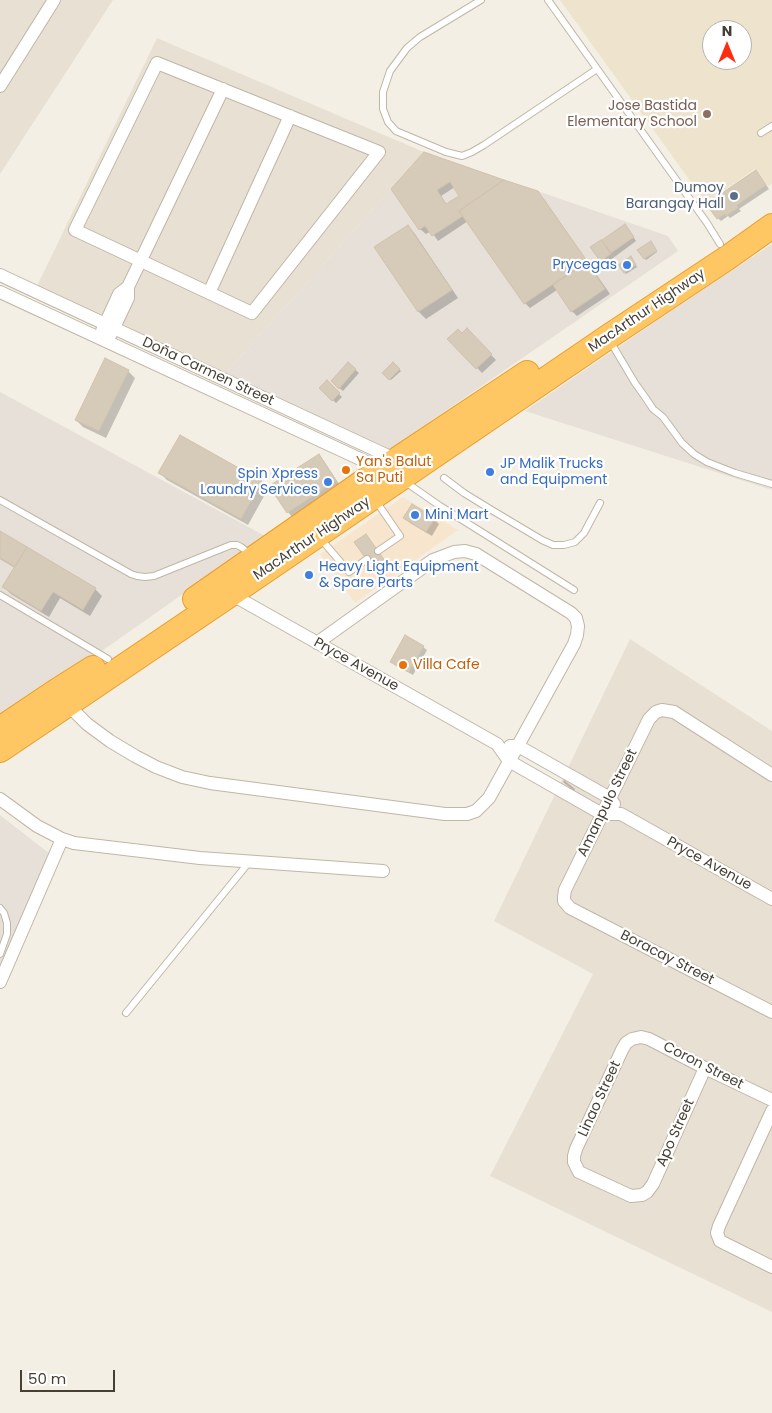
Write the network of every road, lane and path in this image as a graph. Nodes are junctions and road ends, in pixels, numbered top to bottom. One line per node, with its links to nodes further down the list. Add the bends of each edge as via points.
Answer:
1 (54, 0): 5 (street)
2 (482, 0): 4 (lane, via 420,37 406,48 390,71 383,92 383,109 396,131 462,156 484,145)
3 (548, 0): 4 (lane)
4 (597, 69): 12 (lane)
5 (0, 86)
6 (223, 90): 7 (street); 13 (street); 13 (street, via 157,63 75,230)
7 (290, 116): 16 (street); 16 (street, via 379,152 252,313)
8 (772, 126): 9 (lane)
9 (761, 134)
10 (772, 210): 12 (highway, MacArthur Highway)
11 (772, 226): 18 (highway, MacArthur Highway, via 728,258)
12 (720, 244): 18 (highway, MacArthur Highway)
13 (141, 261): 16 (street); 17 (street, via 128,287 119,294)
14 (0, 276): 17 (street, Doña Carmen Street)
15 (0, 292): 19 (street, Doña Carmen Street)
16 (209, 293)
17 (109, 326): 19 (street); 20 (street, Doña Carmen Street)
18 (604, 331): 20 (highway, MacArthur Highway); 22 (lane, via 653,408 694,454 735,473)
19 (103, 339): 20 (street, Doña Carmen Street)
20 (399, 469): 23 (highway, MacArthur Highway); 28 (highway, MacArthur Highway); 31 (lane, via 440,506)
21 (444, 478): 25 (lane, via 553,545 575,542 584,533)
22 (772, 484)
23 (374, 497): 26 (highway, MacArthur Highway); 27 (lane, via 400,536)
24 (0, 500): 28 (lane, via 137,576 154,576 232,545 241,547)
25 (600, 503)
26 (317, 535): 29 (lane, via 349,572); 30 (highway, MacArthur Highway)
27 (378, 551)
28 (254, 557): 30 (highway, MacArthur Highway)
29 (367, 559)
30 (224, 589): 33 (street, Pryce Avenue); 34 (highway, MacArthur Highway)
31 (574, 590)
32 (0, 595): 34 (lane)
33 (317, 643): 37 (street, Pryce Avenue); 38 (street, via 433,560 454,552 476,554 571,613 578,626 574,644)
34 (99, 670): 35 (highway, MacArthur Highway)
35 (61, 698): 36 (highway, MacArthur Highway); 39 (highway, MacArthur Highway); 40 (street, via 110,741 156,767 210,783 445,814 467,814 476,811 489,798)
36 (0, 729)
37 (497, 744): 38 (street, Pryce Avenue); 40 (street, Pryce Avenue)
38 (518, 746): 40 (street); 42 (street, Pryce Avenue)
39 (0, 750)
40 (510, 761): 44 (street, Pryce Avenue)
41 (772, 775): 42 (street, Amanpulo Street, via 674,712 662,710 649,719)
42 (610, 798): 44 (street, Amanpulo Street); 45 (street, Pryce Avenue)
43 (0, 799): 46 (street)
44 (602, 814): 45 (street, Pryce Avenue); 50 (street, Amanpulo Street, via 565,890)
45 (620, 814): 49 (street, Pryce Avenue)
46 (62, 840): 47 (street, via 120,850); 53 (street)
47 (250, 861): 48 (street); 55 (lane)
48 (383, 871)
49 (772, 899)
50 (564, 901): 54 (street, Boracay Street, via 570,908)
51 (0, 908): 52 (lane, via 7,923)
52 (0, 954)
53 (0, 982)
54 (772, 1012)
55 (126, 1013)
56 (632, 1038): 57 (street, Coron Street, via 649,1039); 60 (street, Linao Street, via 622,1050 576,1149 574,1162 584,1175 631,1196)
57 (704, 1068): 58 (street, Coron Street); 60 (street, Apo Street, via 653,1184)
58 (772, 1100)
59 (772, 1111): 61 (street, via 719,1226 718,1237 727,1246)
60 (642, 1195)
61 (772, 1267)

